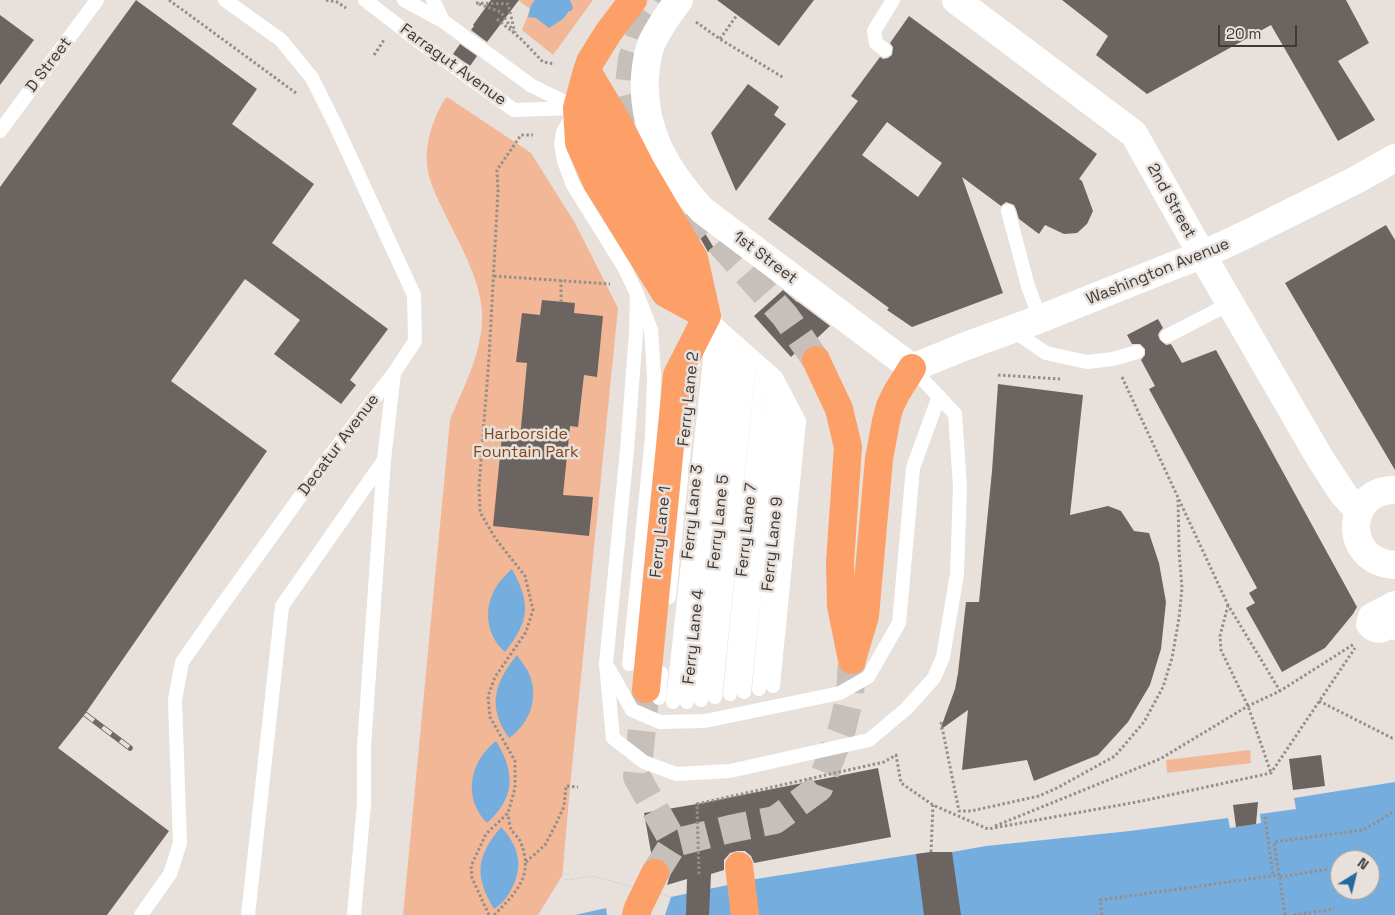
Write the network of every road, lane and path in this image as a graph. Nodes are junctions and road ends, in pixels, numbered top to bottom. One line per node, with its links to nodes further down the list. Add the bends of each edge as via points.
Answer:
1 (97, 0): 23 (lane, D Street)
2 (169, 0): 21 (path)
3 (225, 0): 44 (lane, Decatur Avenue, via 281,40 312,78 414,295 415,340)
4 (365, 0): 22 (lane, Farragut Avenue, via 514,110)
5 (404, 0): 13 (lane, Farragut Avenue)
6 (433, 0): 13 (lane)
7 (633, 0): 22 (highway, via 608,33 587,71)
8 (894, 0): 17 (lane, via 874,31 876,43)
9 (956, 0): 27 (main road, 2nd Street, via 1134,134)
10 (684, 9): 16 (path); 22 (main road, 1st Street, via 652,43 646,62 644,92)
11 (737, 15): 16 (path)
12 (497, 19): 14 (path)
13 (443, 21): 22 (lane, Farragut Avenue, via 532,86)
14 (515, 34): 14 (path, via 508,4 476,4 501,12); 19 (path, via 543,62)
15 (386, 38): 18 (path)
16 (720, 39): 20 (path)
17 (885, 50)
18 (374, 54)
19 (555, 64)
20 (784, 78)
21 (298, 94)
22 (618, 119): 31 (lane, via 563,132 561,144 573,184); 35 (highway, via 640,166 694,258); 35 (highway, via 579,143 597,183 665,293); 43 (main road, 1st Street, via 663,159 682,189 702,210)
23 (0, 130)
24 (533, 135): 28 (path, via 520,135 497,170)
25 (1395, 158): 27 (main road, Washington Avenue, via 1347,185)
26 (1008, 211): 34 (lane)
27 (1202, 255): 33 (main road, 2nd Street); 34 (main road, Washington Avenue)
28 (494, 276): 29 (path); 77 (path, via 480,512 495,538 525,576 533,610 526,632 495,677 488,696 490,717 515,761 515,788)
29 (561, 280): 30 (path); 32 (path)
30 (615, 284)
31 (637, 294): 60 (lane, via 627,450); 61 (lane, via 650,330 654,376 652,437)
32 (561, 302)
33 (1230, 304): 37 (lane); 51 (main road, 2nd Street, via 1344,495)
34 (1040, 319): 36 (main road, Washington Avenue)
35 (710, 328): 38 (lane); 55 (lane, Ferry Lane 2); 65 (highway, Ferry Lane 1, via 677,375); 69 (lane, Ferry Lane 3)
36 (1012, 330): 39 (lane, via 1046,353 1087,362); 43 (main road, Washington Avenue)
37 (1167, 336)
38 (738, 344): 40 (lane); 67 (lane, Ferry Lane 5)
39 (1137, 352)
40 (750, 354): 42 (lane); 66 (lane)
41 (816, 360): 43 (highway, via 839,409 848,447 840,562 841,606 852,660 865,616 879,459 886,420 890,406)
42 (763, 366): 46 (lane); 46 (lane, Ferry Lane 7, via 737,693)
43 (912, 368): 47 (lane)
44 (394, 373): 49 (lane); 89 (lane, Decatur Avenue, via 328,458 182,662 174,700 180,843 170,874)
45 (1121, 376): 50 (path)
46 (776, 377): 48 (lane)
47 (939, 396): 60 (lane, via 913,468 899,623 868,677 840,692 705,721 660,722 632,710); 60 (lane, via 955,414 960,487 957,574 943,657 934,678 906,709 869,740 730,772 676,774 644,762 613,738)
48 (787, 399): 62 (lane, via 799,420); 63 (lane, Ferry Lane 9)
49 (384, 460): 90 (lane, via 282,606); 91 (lane, via 364,746 364,804)
50 (1178, 497): 53 (path); 71 (path, via 1182,588 1172,658 1163,687 1144,722 1115,756 1039,796 959,811)
51 (1377, 498): 52 (main road, 2nd Street, via 1356,524 1357,536 1371,558 1382,564)
52 (1395, 565)
53 (1228, 605): 64 (path); 70 (path, via 1220,636 1221,650)
54 (1395, 605): 56 (main road, via 1372,617 1370,624 1380,630 1393,622)
55 (668, 610)
56 (1395, 626)
57 (1395, 632): 58 (main road, via 1392,636)
58 (1395, 646)
59 (662, 659): 65 (lane)
60 (606, 664)
61 (629, 664)
62 (773, 686)
63 (759, 689)
64 (1280, 691): 68 (path, via 1360,640); 70 (path)
65 (652, 693)
66 (715, 697)
67 (701, 700)
68 (1319, 701): 72 (path, via 1392,738); 73 (path)
69 (680, 702)
70 (1248, 706): 73 (path); 79 (path, via 1160,759)
71 (941, 722)
72 (1395, 736)
73 (1271, 773): 79 (path)
74 (578, 787): 81 (path, via 566,786 564,806 545,845)
75 (933, 805): 79 (path); 80 (path); 85 (path, via 901,783 896,756 884,762 697,804)
76 (1395, 811): 87 (path, via 1363,830 1274,842)
77 (508, 813): 81 (path, via 510,828 520,841); 92 (path, via 486,834 472,866 472,878)
78 (1265, 817): 86 (path)
79 (988, 829)
80 (931, 852)
81 (526, 862): 93 (path, via 523,881)
82 (739, 866): 95 (highway)
83 (1329, 869): 87 (path)
84 (655, 873): 94 (highway)
85 (699, 874)
86 (1273, 876): 87 (path); 96 (path, via 1100,900)
87 (1280, 876): 97 (path)
88 (1334, 909): 98 (path)
89 (140, 915)
90 (248, 915)
91 (354, 915)
92 (489, 915)
93 (494, 915)
94 (636, 915)
95 (745, 915)
96 (1102, 915)
97 (1285, 915)
98 (1294, 915)

